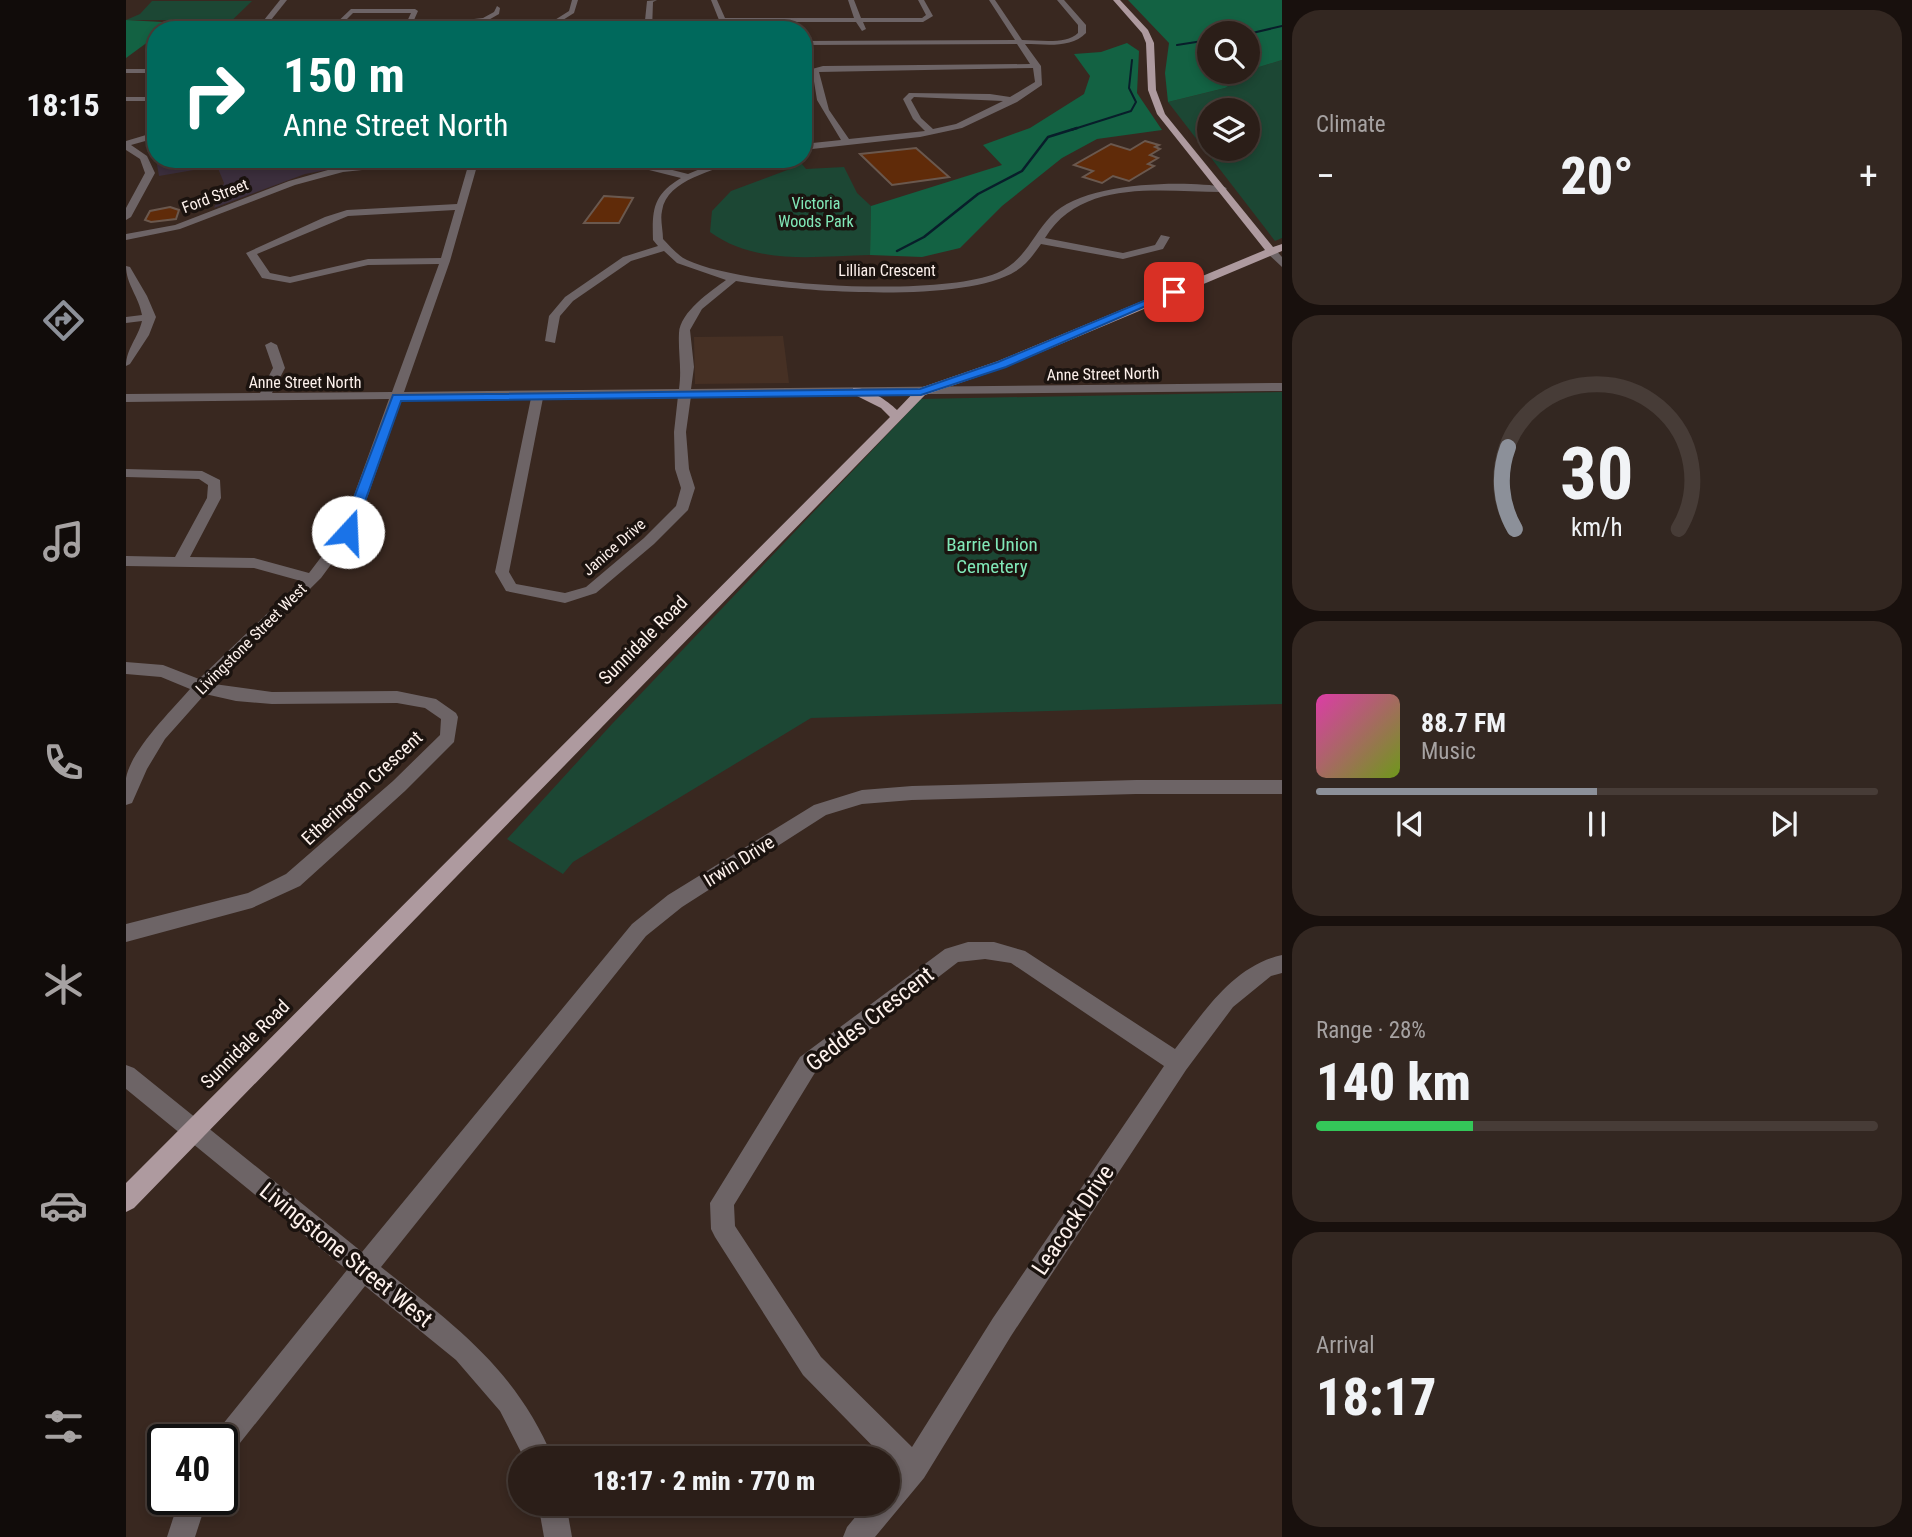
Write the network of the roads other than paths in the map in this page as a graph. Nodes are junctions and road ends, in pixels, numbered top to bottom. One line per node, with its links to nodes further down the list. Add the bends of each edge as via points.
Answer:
1 (284, 0): 13 (street)
2 (575, 0): 17 (street, via 572,12)
3 (654, 0): 18 (street, via 650,1)
4 (714, 0): 11 (street)
5 (851, 0): 12 (street)
6 (921, 0): 12 (street, via 929,18)
7 (992, 0): 19 (street)
8 (1060, 0): 19 (street, via 1082,25 1079,38)
9 (1116, 0): 40 (main road, via 1150,43 1152,90 1161,114)
10 (497, 8): 16 (street, via 497,13 485,20)
11 (723, 20): 12 (street)
12 (859, 20): 21 (street)
13 (267, 21)
14 (339, 21): 15 (street, via 356,10 413,10)
15 (412, 21)
16 (448, 21)
17 (557, 21)
18 (649, 21)
19 (1020, 42): 21 (street); 22 (street)
20 (812, 43): 21 (street)
21 (866, 43)
22 (1037, 66): 27 (street, via 1039,83); 30 (street, via 815,71 832,125)
23 (126, 71): 24 (street)
24 (147, 71)
25 (126, 99): 26 (street)
26 (147, 99)
27 (1014, 100): 28 (street, via 969,122); 28 (street, via 912,95 907,99 917,119)
28 (930, 131): 30 (street)
29 (147, 138): 31 (street)
30 (848, 142): 32 (street)
31 (126, 145): 33 (street)
32 (812, 146)
33 (147, 166)
34 (148, 168): 41 (street, via 150,173)
35 (352, 168): 45 (street, Ford Street, via 292,183 177,227)
36 (473, 168): 42 (street, Livingstone Street West)
37 (653, 168): 39 (street, Ford Street)
38 (712, 168): 39 (street)
39 (689, 177): 49 (street, via 666,195 656,213 654,229)
40 (1222, 189): 44 (main road); 47 (street, Lillian Crescent, via 1131,191 1087,198 1060,211)
41 (129, 206): 43 (street)
42 (461, 207): 50 (street, Livingstone Street West); 50 (street, via 347,213 251,253 266,275 281,280 368,262)
43 (126, 217)
44 (1248, 225): 48 (main road); 48 (main road)
45 (126, 237)
46 (1165, 237): 47 (street, via 1159,247 1123,256)
47 (1038, 240): 53 (street, Lillian Crescent, via 1015,268 967,284 775,287)
48 (1277, 241): 51 (street); 61 (main road, Sunnidale Road, via 1002,364)
49 (665, 247): 53 (street, Lillian Crescent, via 692,266); 56 (street, via 627,259 563,304 555,316)
50 (445, 261): 65 (street, Livingstone Street West)
51 (1282, 264)
52 (126, 268): 54 (street)
53 (732, 280): 62 (street, Janice Drive, via 698,307 684,330)
54 (150, 317): 55 (street); 58 (street)
55 (126, 320)
56 (551, 341)
57 (271, 345): 64 (street, via 279,368)
58 (126, 362)
59 (1282, 387): 61 (street, Anne Street North)
60 (857, 391): 61 (street, Anne Street North); 62 (street, Anne Street North); 67 (main road)
61 (921, 392): 67 (main road, Sunnidale Road)
62 (686, 393): 63 (street, Anne Street North); 63 (street, Janice Drive, via 680,432 688,488 683,507 591,590 565,598 511,588 502,572)
63 (538, 394): 65 (street, Anne Street North)
64 (264, 397): 65 (street, Anne Street North); 66 (street, Anne Street North)
65 (397, 397): 71 (street, Livingstone Street West, via 348,532)
66 (126, 398)
67 (896, 416): 80 (main road, Sunnidale Road)
68 (126, 473): 69 (street, via 202,475 215,483 214,498)
69 (181, 560): 70 (street); 71 (street, via 254,563)
70 (126, 561)
71 (312, 579): 73 (street, Livingstone Street West)
72 (126, 667): 73 (street, via 163,671)
73 (201, 687): 75 (street, Livingstone Street West, via 159,735); 76 (street, Etherington Crescent, via 272,698 397,697 430,703 450,717 448,737 293,880 252,900)
74 (1282, 787): 82 (street, Irwin Drive, via 912,793 862,797 820,810 675,901 639,930)
75 (126, 798)
76 (126, 933)
77 (1282, 964): 78 (street, Leacock Drive, via 1265,968 1226,1000)
78 (1178, 1063): 85 (street, Leacock Drive); 85 (street, Geddes Crescent, via 1018,957 1004,951 962,951 870,1015 798,1077 722,1203 723,1229 812,1366)
79 (126, 1075): 80 (street, Livingstone Street West)
80 (193, 1131): 81 (main road, Sunnidale Road); 82 (street, Livingstone Street West)
81 (126, 1200)
82 (362, 1269): 83 (street, Irwin Drive); 84 (street, Livingstone Street West, via 465,1351 509,1402)
83 (237, 1424)
84 (533, 1446)
85 (914, 1468): 86 (street, Leacock Drive)
86 (900, 1485)
87 (188, 1515): 90 (street)
88 (554, 1516): 91 (street)
89 (874, 1516): 92 (street, Leacock Drive)
90 (181, 1537)
91 (558, 1537)
92 (857, 1537)

